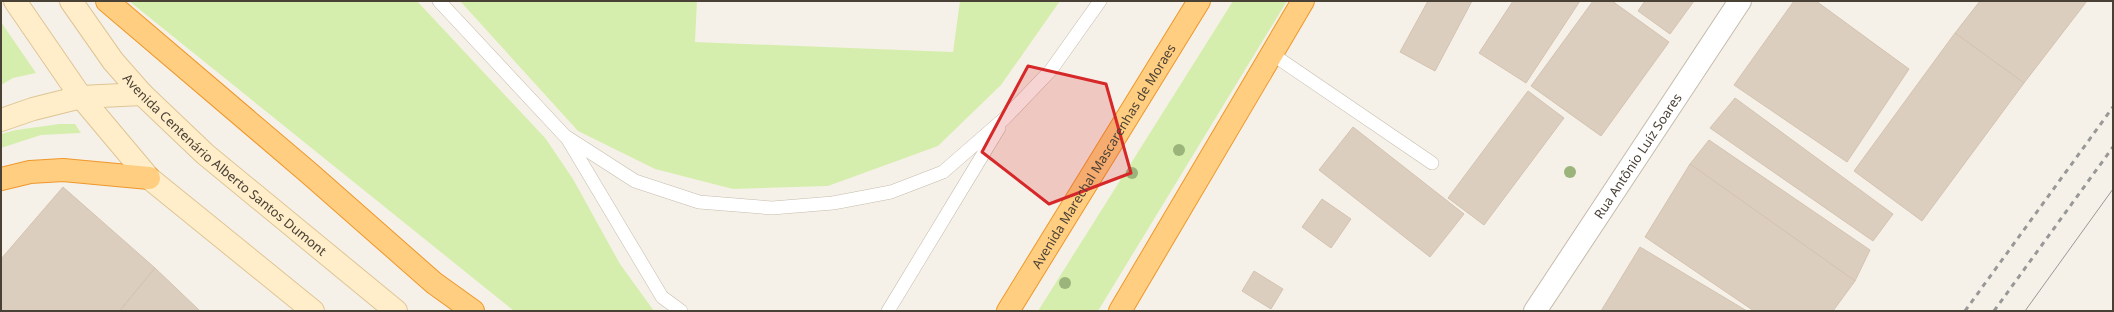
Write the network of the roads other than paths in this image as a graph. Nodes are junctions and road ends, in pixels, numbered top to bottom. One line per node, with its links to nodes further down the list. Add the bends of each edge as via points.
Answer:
1 (15, 1): 11 (main road)
2 (71, 1): 10 (main road, Avenida Centenário Alberto Santos Dumont, via 113,61)
3 (107, 1): 20 (highway, via 434,283)
4 (439, 1): 14 (lane)
5 (1100, 1): 12 (lane, via 1051,70)
6 (1199, 1): 23 (highway, Avenida Marechal Mascarenhas de Moraes)
7 (1303, 1): 9 (highway)
8 (1740, 1): 25 (street, Rua Antônio Luíz Soares)
9 (1272, 54): 15 (lane); 24 (highway)
10 (142, 94): 11 (main road); 19 (main road, Avenida Centenário Alberto Santos Dumont, via 205,154)
11 (81, 96): 13 (main road); 16 (main road)
12 (1005, 118): 14 (lane, via 943,172 891,192 833,203 772,208 699,202 635,181); 22 (lane)
13 (1, 120)
14 (565, 136): 21 (lane, via 662,297)
15 (1432, 163)
16 (149, 178): 17 (highway, via 63,170 30,172); 18 (main road)
17 (1, 179)
18 (313, 311)
19 (396, 311)
20 (472, 311)
21 (681, 311)
22 (888, 311)
23 (1008, 311)
24 (1120, 311)
25 (1534, 311)

